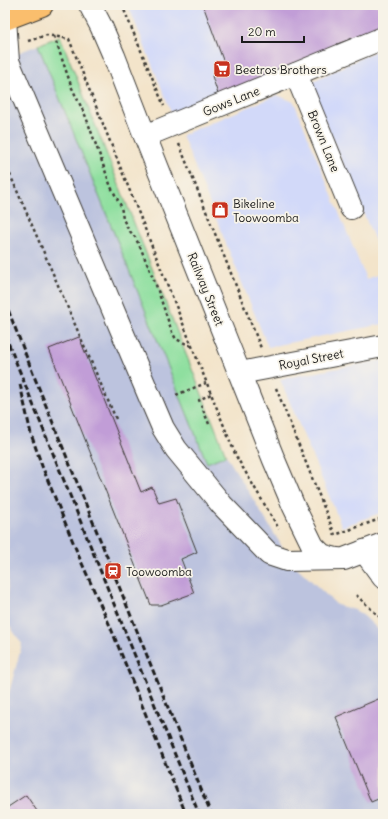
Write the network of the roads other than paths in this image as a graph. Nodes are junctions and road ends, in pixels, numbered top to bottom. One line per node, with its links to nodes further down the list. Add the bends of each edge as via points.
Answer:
1 (42, 5): 3 (main road)
2 (90, 5): 6 (street, Railway Street, via 114,56)
3 (5, 19): 11 (street, via 8,61 135,363 164,428 176,448 222,504 269,554 287,560)
4 (383, 38): 5 (street, Gows Lane)
5 (296, 74): 6 (street, Gows Lane); 7 (street, Brown Lane)
6 (145, 136): 9 (street, Railway Street)
7 (351, 208)
8 (383, 346): 9 (street, Royal Street)
9 (240, 373): 11 (street, Railway Street, via 274,460 313,546 322,554)
10 (374, 548): 11 (street); 12 (street)
11 (337, 559)
12 (383, 577)

